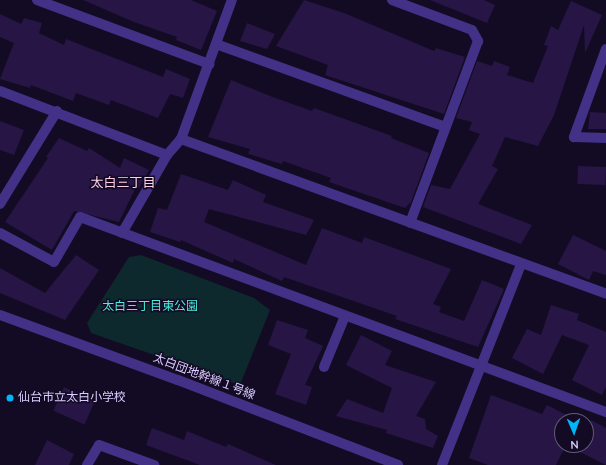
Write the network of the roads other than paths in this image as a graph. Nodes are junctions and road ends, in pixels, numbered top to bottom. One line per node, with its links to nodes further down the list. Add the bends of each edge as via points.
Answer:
1 (37, 0): 7 (street)
2 (232, 0): 5 (street)
3 (392, 0): 4 (street)
4 (414, 3): 10 (street, via 472,30 478,41)
5 (216, 44): 7 (street); 10 (street)
6 (606, 49): 11 (street, via 574,137)
7 (209, 64): 12 (street)
8 (0, 90): 9 (street)
9 (57, 111): 13 (street); 14 (street)
10 (446, 127): 15 (street)
11 (606, 138)
12 (181, 139): 13 (street); 15 (street)
13 (167, 155): 16 (street)
14 (0, 204)
15 (410, 223): 18 (street)
16 (122, 233): 17 (street, via 80,217 54,262); 21 (street)
17 (0, 234)
18 (521, 264): 19 (street); 22 (street)
19 (606, 294)
20 (0, 315): 27 (street, 太白団地幹線１号線)
21 (345, 316): 22 (street); 23 (street)
22 (481, 364): 24 (street); 28 (street)
23 (324, 367)
24 (606, 412)
25 (86, 465): 26 (street, via 99,445)
26 (154, 465)
27 (398, 465)
28 (442, 465)

